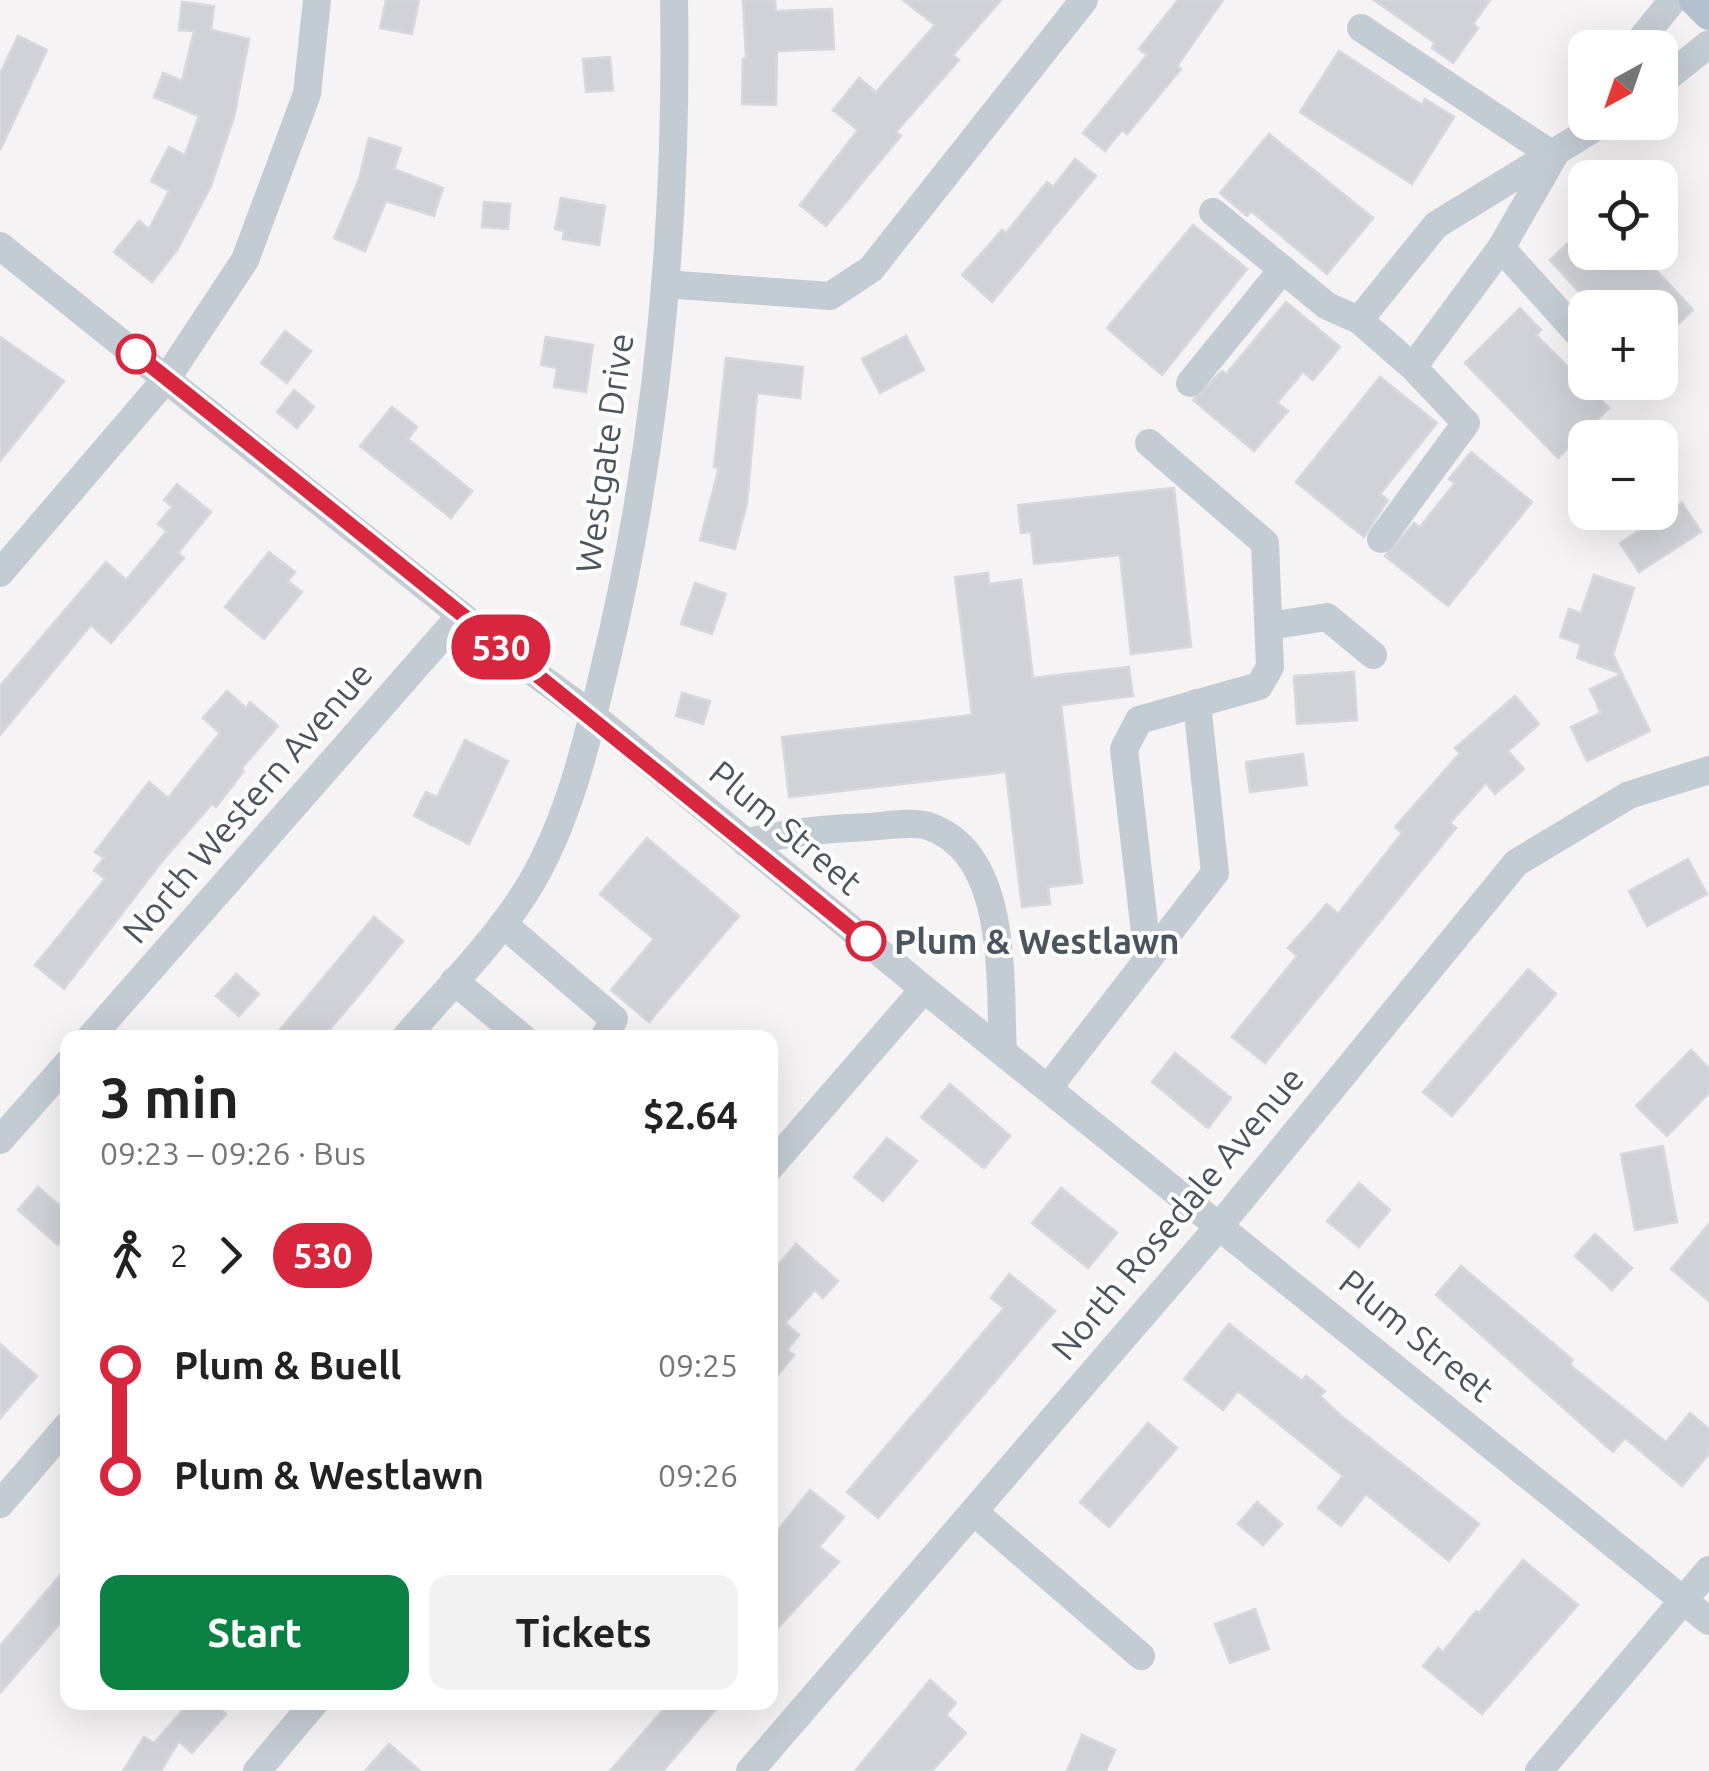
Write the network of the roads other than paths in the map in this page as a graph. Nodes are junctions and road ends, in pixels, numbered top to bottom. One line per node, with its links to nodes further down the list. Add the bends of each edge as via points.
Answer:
1 (316, 0): 22 (street, via 307,94 245,260)
2 (674, 0): 18 (street, Westgate Drive, via 676,123)
3 (1084, 0): 18 (street, via 871,269 830,296)
4 (1673, 0): 8 (street)
5 (1695, 0): 6 (main road)
6 (1709, 14)
7 (1361, 28): 13 (street)
8 (1649, 30)
9 (1709, 44): 10 (street)
10 (1678, 68)
11 (1568, 137): 13 (street)
12 (1578, 140): 13 (street)
13 (1554, 156): 16 (street); 19 (street, via 1436,225)
14 (1213, 212): 17 (street)
15 (0, 246): 22 (street, Plum Street)
16 (1500, 248): 20 (street); 21 (street)
17 (1282, 269): 19 (street, via 1327,306); 23 (street)
18 (665, 284): 31 (street, Westgate Drive, via 636,536)
19 (1359, 320): 21 (street)
20 (1568, 322)
21 (1413, 367): 25 (street, via 1466,423)
22 (166, 378): 26 (street); 27 (street, Plum Street)
23 (1190, 383)
24 (1149, 443): 28 (street, via 1265,542)
25 (1381, 539)
26 (0, 573)
27 (461, 615): 31 (street, Plum Street); 38 (street, North Western Avenue)
28 (1269, 626): 29 (street, via 1327,617); 30 (street, via 1270,667 1260,686)
29 (1372, 656)
30 (1197, 703): 35 (street, via 1215,873); 35 (street, via 1139,720 1124,749)
31 (593, 716): 33 (street, Plum Street); 34 (street, Westgate Drive, via 556,827)
32 (1709, 770): 47 (street, North Rosedale Avenue, via 1629,795 1516,863)
33 (746, 843): 37 (street, Plum Street); 42 (street, via 794,830 924,825 954,838 972,859 996,917)
34 (503, 924): 36 (street, Westgate Drive); 41 (street, via 614,1019)
35 (1148, 959): 44 (street)
36 (454, 981): 39 (street, Westgate Drive); 40 (street)
37 (924, 988): 42 (street, Plum Street); 46 (street)
38 (97, 1030)
39 (411, 1030)
40 (513, 1030)
41 (608, 1030)
42 (1003, 1052): 44 (street, Plum Street)
43 (60, 1072): 45 (street)
44 (1048, 1088): 47 (street, Plum Street)
45 (0, 1140)
46 (778, 1158)
47 (1221, 1224): 50 (street, North Rosedale Avenue); 52 (street, Plum Street)
48 (60, 1434): 49 (street)
49 (0, 1504)
50 (974, 1512): 54 (street); 57 (street, North Rosedale Avenue)
51 (1709, 1570): 52 (street)
52 (1684, 1600): 53 (street, Plum Street); 58 (street)
53 (1709, 1620)
54 (1141, 1656)
55 (308, 1710): 56 (street)
56 (257, 1771)
57 (750, 1771)
58 (1538, 1771)

